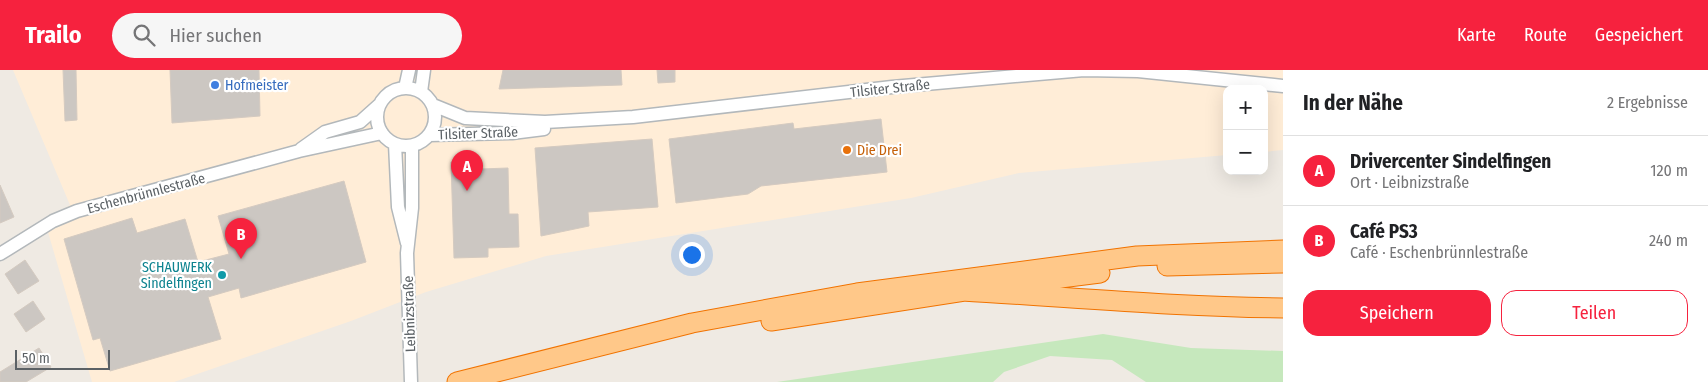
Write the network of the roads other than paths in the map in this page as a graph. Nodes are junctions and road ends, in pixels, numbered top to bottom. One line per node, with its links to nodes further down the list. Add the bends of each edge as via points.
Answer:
1 (409, 70): 4 (street)
2 (424, 70): 5 (street)
3 (1283, 86): 8 (street, Tilsiter Straße, via 1165,73 1084,70 892,87)
4 (404, 88): 5 (street); 6 (street, via 389,93)
5 (421, 92): 7 (street)
6 (379, 105): 9 (street, via 376,120); 13 (street, Eschenbrünnlestraße, via 360,122 325,132)
7 (433, 105): 8 (street, Tilsiter Straße, via 455,116 488,120 545,122); 10 (street, via 435,120)
8 (616, 118): 10 (street, Tilsiter Straße, via 512,133)
9 (382, 133): 11 (street); 13 (street, Eschenbrünnlestraße)
10 (429, 134): 12 (street)
11 (395, 144): 12 (street); 14 (street, Leibnizstraße, via 398,207)
12 (412, 146): 14 (street, Leibnizstraße)
13 (299, 151): 16 (street, Eschenbrünnlestraße, via 77,211 53,221)
14 (408, 246): 20 (street, Leibnizstraße)
15 (1283, 250): 21 (highway, via 1137,256 848,294 692,324)
16 (0, 254)
17 (1283, 263): 18 (highway, via 1137,268)
18 (962, 291): 19 (highway, via 1141,304); 22 (highway, via 685,336)
19 (1283, 308)
20 (411, 382)
21 (457, 382)
22 (499, 382)

